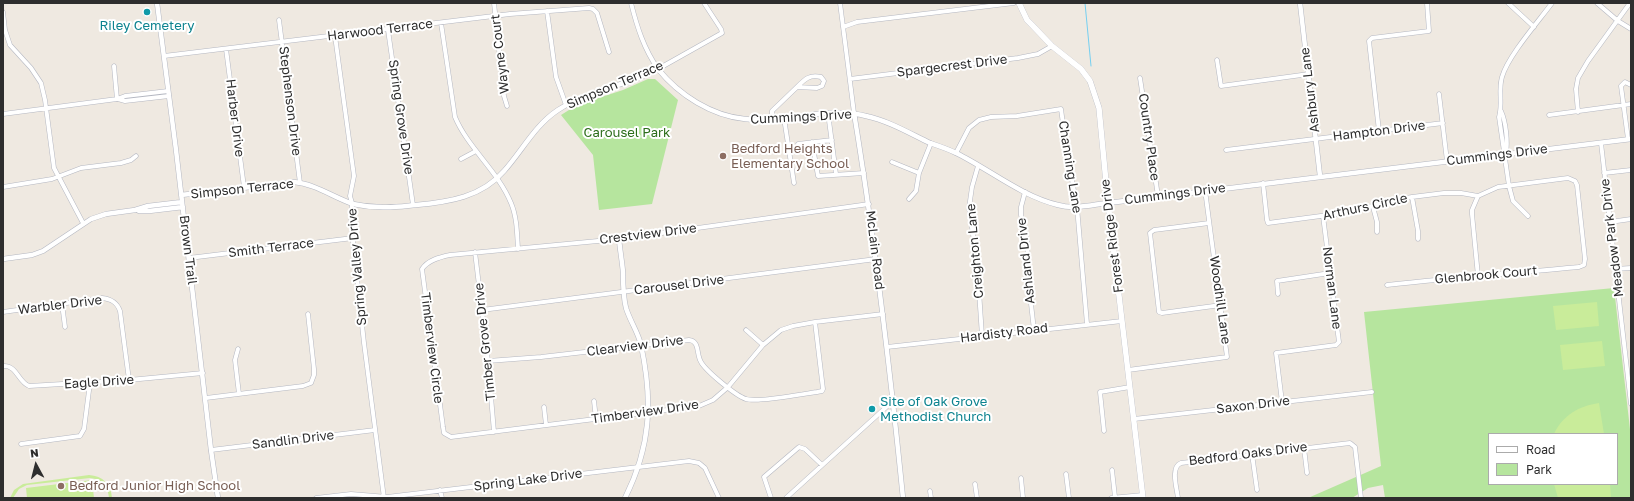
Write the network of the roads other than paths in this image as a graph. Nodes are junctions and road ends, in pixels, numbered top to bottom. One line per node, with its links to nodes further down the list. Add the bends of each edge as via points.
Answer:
1 (157, 3): 2 (street); 31 (street, Brown Trail)
2 (160, 3)
3 (494, 3): 17 (street, Wayne Court)
4 (631, 3): 34 (street, via 645,46)
5 (704, 3): 34 (street, Simpson Terrace, via 722,31 720,35)
6 (840, 3): 21 (street, McLain Road)
7 (1014, 3): 21 (street, via 856,22)
8 (1019, 3): 28 (main road, Forest Ridge Drive, via 1028,20)
9 (1300, 3): 35 (street, Ashbury Lane)
10 (1427, 3): 56 (street, via 1429,31 1372,38 1368,41)
11 (1508, 3): 22 (street)
12 (1552, 3): 22 (street)
13 (1597, 3): 19 (street)
14 (1630, 3): 19 (street)
15 (547, 11): 17 (street, Harwood Terrace); 30 (street, Harwood Terrace, via 589,8 595,10); 44 (street, via 556,77)
16 (3, 12): 24 (street)
17 (495, 16): 20 (street, Harwood Terrace); 46 (street, Wayne Court)
18 (279, 20): 27 (street, Stephenson Drive)
19 (1618, 21): 23 (street); 48 (street, via 1578,78)
20 (441, 23): 25 (street, Harwood Terrace); 65 (street, via 455,117 460,130)
21 (843, 27): 37 (street, McLain Road)
22 (1534, 27): 67 (street, via 1514,52 1502,76 1499,117)
23 (1631, 29)
24 (4, 30): 47 (street, via 10,45 41,83)
25 (388, 30): 26 (street, Harwood Terrace); 98 (street, Spring Grove Drive)
26 (335, 36): 27 (street, Harwood Terrace); 94 (street, Spring Valley Drive, via 354,176 350,196)
27 (282, 42): 29 (street, Harwood Terrace); 81 (street, Stephenson Drive)
28 (1052, 46): 37 (street, Spargecrest Drive, via 1038,54 1018,58); 95 (main road, Forest Ridge Drive, via 1081,69 1090,81 1096,97)
29 (226, 48): 31 (street, Harwood Terrace); 86 (street, Harber Drive)
30 (609, 52)
31 (164, 56): 40 (street, Brown Trail)
32 (1217, 60): 35 (street, via 1221,86)
33 (114, 66): 42 (street)
34 (658, 69): 44 (street, Simpson Terrace, via 626,83 583,96); 54 (street, Cummings Drive, via 686,95 719,113 746,119)
35 (1309, 74): 57 (street, Ashbury Lane)
36 (1140, 78): 90 (street, Country Place)
37 (850, 79): 51 (street, McLain Road)
38 (1631, 85): 45 (street, via 1626,82 1621,86)
39 (797, 87): 39 (street, via 817,88 822,86 824,81 816,75 807,77); 54 (street, via 772,111)
40 (169, 93): 42 (street, via 125,101); 89 (street, Brown Trail)
41 (1439, 94): 55 (street)
42 (117, 99): 47 (street)
43 (1631, 104): 45 (street)
44 (566, 105): 80 (street, Simpson Terrace, via 544,121)
45 (1623, 105): 48 (street); 58 (street)
46 (507, 106)
47 (47, 109): 50 (street); 79 (street, via 52,159)
48 (1578, 112): 52 (street)
49 (828, 113): 51 (street, Cummings Drive); 53 (street, Cummings Drive); 59 (street)
50 (3, 114)
51 (854, 114): 61 (street, Cummings Drive, via 886,122); 74 (street, McLain Road)
52 (1549, 115)
53 (784, 118): 54 (street, Cummings Drive); 82 (street)
54 (772, 119)
55 (1443, 123): 56 (street, Hampton Drive); 70 (street)
56 (1379, 131): 57 (street, Hampton Drive)
57 (1316, 139): 64 (street, Hampton Drive); 78 (street, Ashbury Lane)
58 (1630, 139): 62 (street, Cummings Drive)
59 (832, 140): 60 (street); 77 (street)
60 (812, 142): 63 (street); 77 (street, via 817,175)
61 (931, 143): 66 (street, Cummings Drive); 75 (street)
62 (1601, 143): 67 (street, Cummings Drive); 76 (street, Meadow Park Drive)
63 (798, 144)
64 (1226, 150)
65 (476, 151): 69 (street); 80 (street)
66 (956, 153): 72 (street, Cummings Drive); 100 (street, Channing Lane, via 969,128 979,120 1060,109)
67 (1506, 153): 70 (street, Cummings Drive); 84 (street)
68 (136, 156): 79 (street, via 121,163 81,168)
69 (461, 160)
70 (1447, 161): 78 (street, Cummings Drive)
71 (892, 162): 75 (street)
72 (978, 166): 88 (street, Cummings Drive); 136 (street, Creighton Lane, via 969,208 977,261)
73 (1631, 170): 76 (street)
74 (864, 173): 77 (street); 96 (street, McLain Road)
75 (919, 173): 93 (street, via 916,191)
76 (1604, 173): 104 (street, Meadow Park Drive)
77 (836, 174)
78 (1320, 176): 83 (street, Cummings Drive)
79 (60, 177): 85 (street); 105 (street)
80 (496, 178): 98 (street, Simpson Terrace, via 479,191 462,198); 111 (street, via 511,202)
81 (300, 183): 86 (street, Simpson Terrace); 94 (street, Simpson Terrace)
82 (794, 183)
83 (1263, 183): 87 (street, Cummings Drive); 101 (street, Arthurs Circle, via 1267,222)
84 (1509, 186): 91 (street, via 1493,188); 102 (street, via 1513,201); 120 (street, Glenbrook Court, via 1568,178 1575,180 1584,265)
85 (3, 187)
86 (244, 187): 89 (street, Simpson Terrace)
87 (1205, 190): 90 (street, Cummings Drive); 106 (street, Woodhill Lane)
88 (1025, 192): 100 (street, Cummings Drive, via 1058,205); 135 (street, Ashland Drive, via 1021,214 1027,240)
89 (181, 195): 97 (street, Brown Trail)
90 (1158, 196): 95 (street, Cummings Drive)
91 (1478, 196): 92 (street, Arthurs Circle, via 1450,193); 120 (street, via 1472,210)
92 (1412, 197): 99 (street, Arthurs Circle); 110 (street)
93 (909, 199)
94 (352, 203): 98 (street, Simpson Terrace, via 382,208); 108 (street, Spring Valley Drive)
95 (1108, 203): 100 (street, Cummings Drive); 130 (main road, Forest Ridge Drive)
96 (869, 204): 109 (street, Crestview Drive); 115 (street, McLain Road)
97 (182, 205): 105 (street, via 148,206 106,214); 113 (street, Brown Trail)
98 (413, 205)
99 (1372, 206): 101 (street, Arthurs Circle); 107 (street)
100 (1077, 207): 132 (street, Channing Lane)
101 (1323, 216): 119 (street, Norman Lane)
102 (1528, 216)
103 (1631, 219): 104 (street)
104 (1610, 222): 118 (street, Meadow Park Drive)
105 (83, 223): 114 (street, via 43,251)
106 (1209, 223): 125 (street, Woodhill Lane); 125 (street, via 1150,232 1159,312)
107 (1377, 232)
108 (353, 238): 113 (street, Smith Terrace); 161 (street, Spring Valley Drive)
109 (619, 238): 111 (street, Crestview Drive); 122 (street)
110 (1418, 239)
111 (518, 249): 112 (street, Crestview Drive)
112 (475, 252): 116 (street, Crestview Drive, via 440,257); 126 (street, Timber Grove Drive)
113 (189, 258): 144 (street, Brown Trail)
114 (3, 259)
115 (876, 259): 122 (street, Carousel Drive); 129 (street, McLain Road)
116 (428, 263): 164 (street, Timberview Circle, via 422,269 443,428)
117 (1631, 268): 118 (street)
118 (1615, 269): 155 (street, Meadow Park Drive)
119 (1330, 274): 123 (street, via 1277,281); 154 (street, Norman Lane, via 1339,342 1336,345 1276,353)
120 (1478, 276): 121 (street, Glenbrook Court)
121 (1387, 284)
122 (624, 292): 126 (street, Carousel Drive); 137 (street, via 626,308)
123 (1278, 294)
124 (62, 304): 127 (street, Warbler Drive); 133 (street); 145 (street, Warbler Drive, via 102,298 117,304)
125 (1221, 305): 143 (street, Woodhill Lane, via 1228,354 1226,358)
126 (482, 310): 141 (street, Timber Grove Drive)
127 (3, 312)
128 (308, 314): 150 (street, via 314,369 311,383)
129 (883, 314): 131 (street, Timberview Drive); 139 (street, McLain Road)
130 (1122, 320): 132 (street, Hardisty Road); 143 (main road, Forest Ridge Drive)
131 (815, 322): 138 (street, Timberview Drive, via 781,330); 147 (street, Clearview Drive, via 822,391 748,400)
132 (1087, 324): 135 (street, Hardisty Road)
133 (65, 326)
134 (746, 330): 138 (street)
135 (1034, 330): 136 (street, Hardisty Road)
136 (982, 336): 139 (street, Hardisty Road)
137 (641, 345): 141 (street, Clearview Drive); 147 (street, Clearview Drive, via 692,340 696,343 701,363); 157 (street)
138 (763, 345): 147 (street, Timberview Drive)
139 (887, 347): 153 (street, McLain Road)
140 (238, 349): 150 (street, via 235,360)
141 (488, 361): 163 (street, Timber Grove Drive)
142 (3, 366): 146 (street, Eagle Drive, via 11,367 29,386)
143 (1128, 370): 148 (main road, Forest Ridge Drive)
144 (203, 373): 145 (street, Eagle Drive); 151 (street, Brown Trail)
145 (129, 380): 146 (street, Eagle Drive)
146 (90, 383): 165 (street, via 84,430 80,436)
147 (728, 387): 157 (street, Timberview Drive, via 713,400 699,406)
148 (1130, 387): 159 (main road, Forest Ridge Drive); 162 (street, via 1100,392)
149 (1372, 392): 154 (street, Saxon Drive)
150 (239, 394): 151 (street)
151 (206, 398): 167 (street, Brown Trail)
152 (594, 401): 158 (street)
153 (893, 401): 169 (street); 188 (street, McLain Road)
154 (1282, 402): 159 (street, Saxon Drive)
155 (1631, 404)
156 (544, 407): 160 (street)
157 (648, 413): 158 (street, Timberview Drive); 170 (street)
158 (596, 420): 160 (street, Timberview Drive)
159 (1134, 420): 179 (main road, Forest Ridge Drive)
160 (546, 426): 163 (street, Timberview Drive)
161 (375, 430): 167 (street, Sandlin Drive); 180 (street, Spring Valley Drive)
162 (1104, 430)
163 (494, 432): 164 (street, Timberview Drive)
164 (447, 436)
165 (21, 444)
166 (1304, 448): 168 (street, Bedford Oaks Drive); 172 (street); 195 (street, Bedford Oaks Drive, via 1350,443 1354,445)
167 (211, 450): 181 (street, Brown Trail)
168 (1252, 454): 177 (street); 194 (street, Bedford Oaks Drive, via 1178,464 1175,472)
169 (822, 465): 186 (street, via 805,449 798,447 764,477); 187 (street)
170 (639, 467): 176 (street, Spring Lake Drive); 184 (street); 185 (street, Spring Lake Drive, via 699,462 706,468)
171 (1112, 470): 193 (street)
172 (1307, 473)
173 (1066, 474): 192 (street)
174 (1020, 478): 191 (street)
175 (975, 484): 190 (street)
176 (440, 490): 180 (street, Spring Lake Drive); 183 (street)
177 (1257, 490)
178 (930, 491): 189 (street)
179 (1143, 496): 193 (street)
180 (384, 497): 182 (street, Spring Lake Drive, via 351,494)
181 (218, 498)
182 (316, 498)
183 (442, 498)
184 (625, 498)
185 (719, 498)
186 (771, 498)
187 (786, 498)
188 (903, 498)
189 (931, 498)
190 (977, 498)
191 (1023, 498)
192 (1069, 498)
193 (1113, 498)
194 (1178, 498)
195 (1361, 498)

